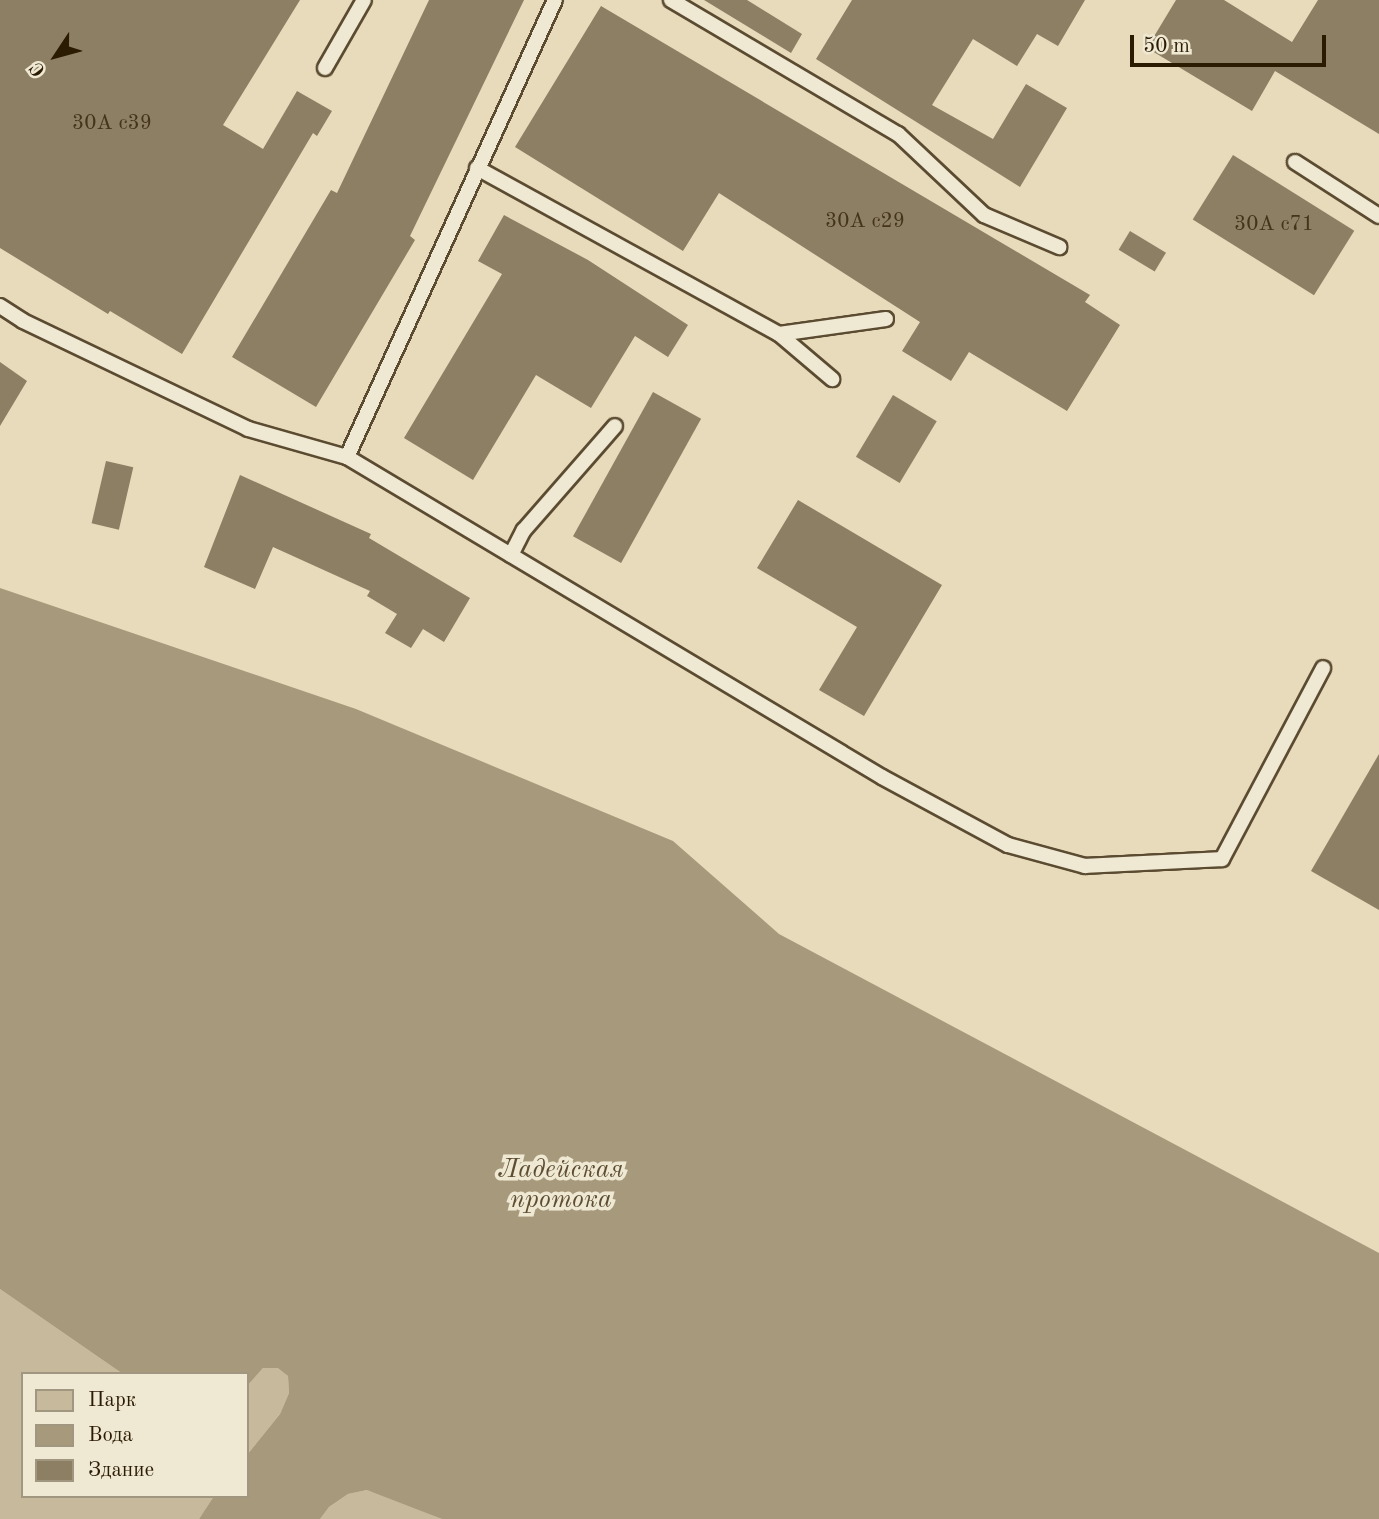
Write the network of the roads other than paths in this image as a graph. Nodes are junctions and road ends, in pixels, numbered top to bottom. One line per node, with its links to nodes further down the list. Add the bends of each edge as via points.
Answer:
1 (365, 0): 4 (lane)
2 (555, 0): 6 (lane)
3 (671, 0): 8 (lane, via 898,134 984,215)
4 (325, 68)
5 (1295, 162): 7 (lane)
6 (477, 168): 11 (lane); 14 (lane)
7 (1379, 216)
8 (1059, 247)
9 (0, 306): 14 (lane, via 248,429)
10 (886, 319): 11 (lane)
11 (779, 334): 12 (lane)
12 (832, 379)
13 (615, 426): 15 (lane, via 524,530)
14 (347, 457): 15 (lane)
15 (511, 555): 16 (lane, via 882,777 1008,845 1085,866 1222,859)
16 (1323, 668)

